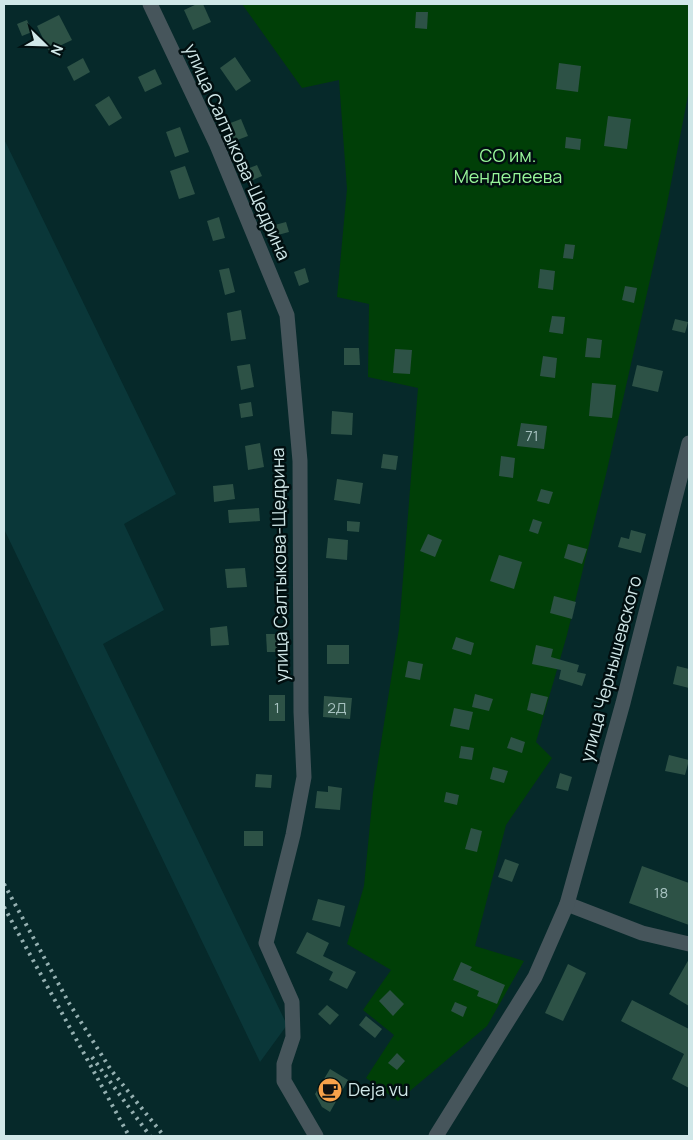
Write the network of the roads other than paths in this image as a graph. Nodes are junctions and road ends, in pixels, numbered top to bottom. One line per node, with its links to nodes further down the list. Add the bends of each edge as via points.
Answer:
1 (150, 4): 5 (street, улица Салтыкова-Щедрина, via 216,143 287,315 300,461 300,712 304,778 266,943 292,1002 292,1037 284,1064 284,1081)
2 (689, 444): 3 (street, улица Чернышевского, via 623,703)
3 (567, 904): 4 (street, via 642,932); 6 (street, улица Чернышевского, via 535,978)
4 (689, 944)
5 (316, 1136)
6 (436, 1136)

